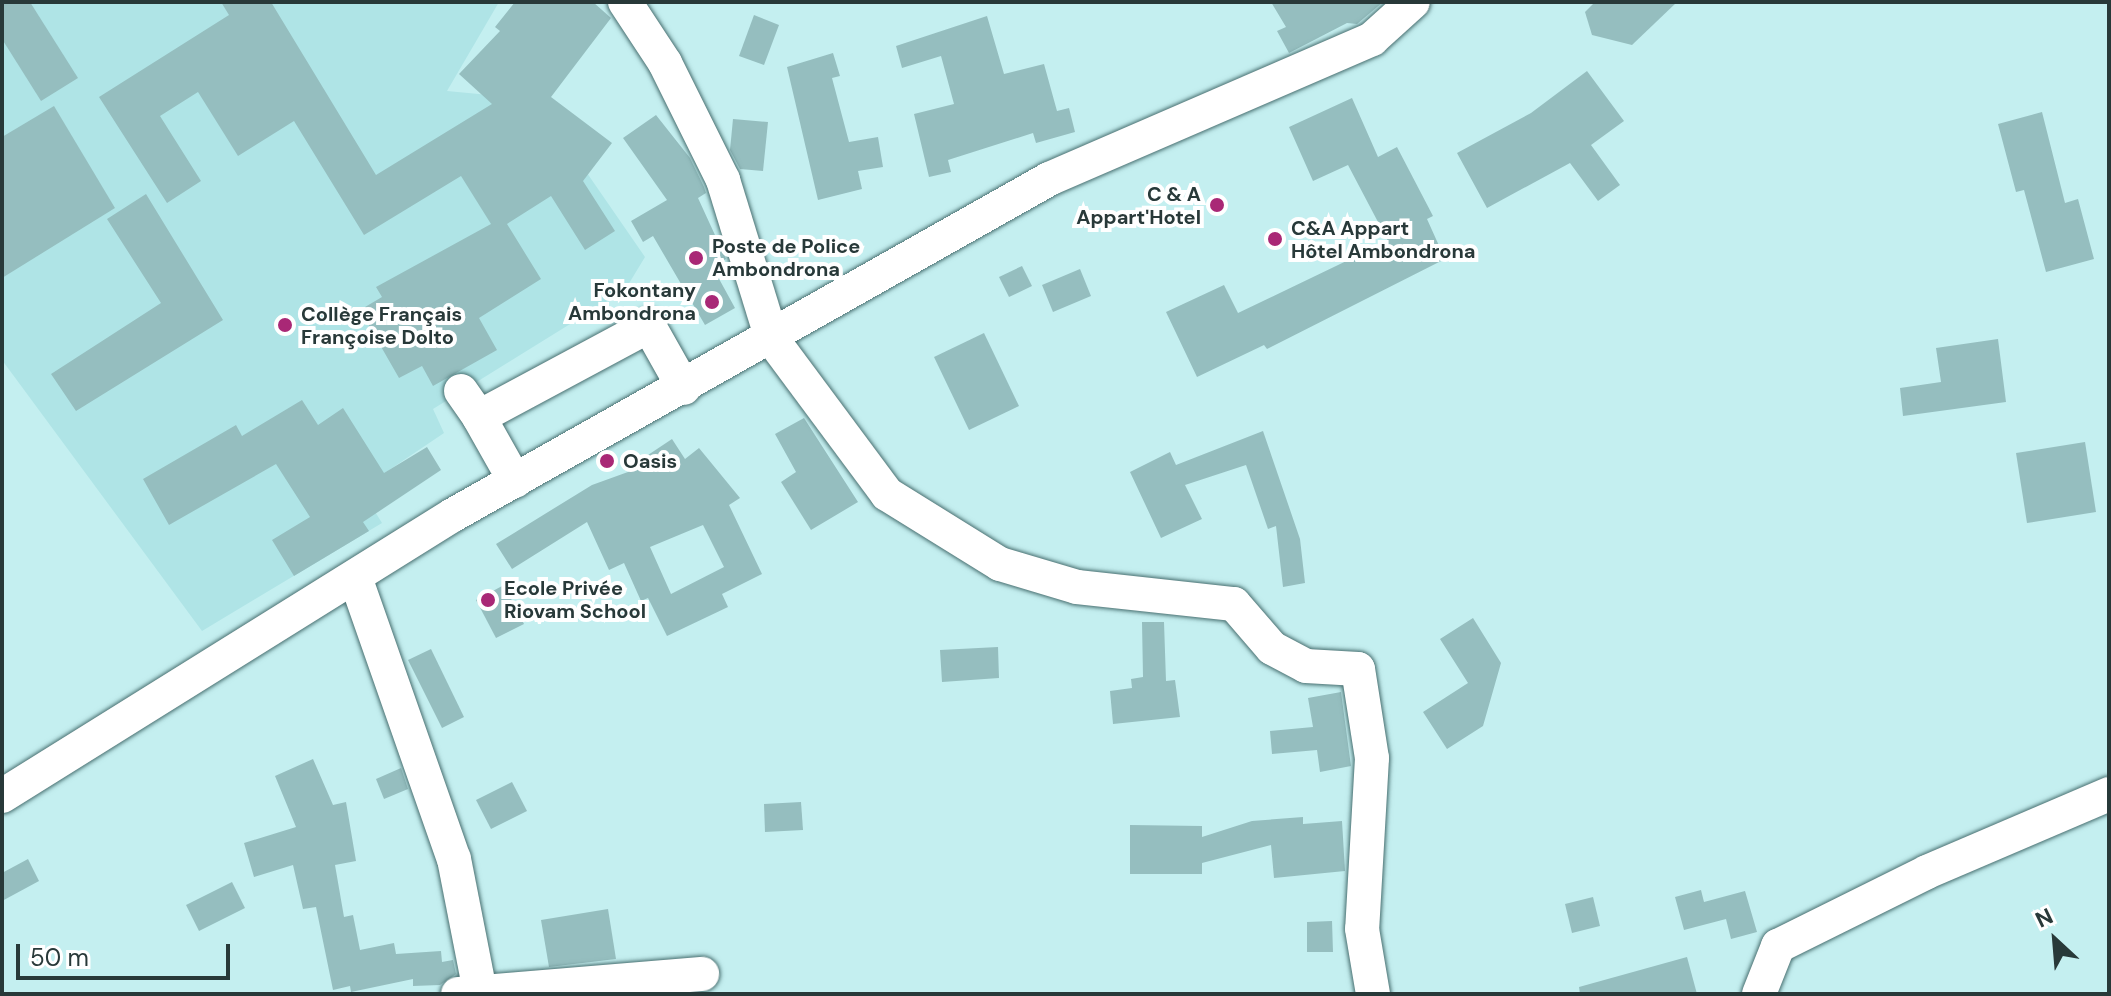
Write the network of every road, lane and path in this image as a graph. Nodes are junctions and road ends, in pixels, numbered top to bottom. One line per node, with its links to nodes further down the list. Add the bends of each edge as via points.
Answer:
1 (625, 2): 3 (street, via 665,63 723,180)
2 (1413, 2): 3 (street, via 1372,39 1049,179)
3 (772, 339): 4 (street); 11 (street, via 887,494 1000,564 1077,587 1234,604 1272,648 1306,666 1358,669 1372,758 1362,929)
4 (684, 388): 5 (street); 5 (street, via 649,326 470,404)
5 (515, 481): 6 (street)
6 (355, 577): 8 (street); 10 (street, via 454,859)
7 (2109, 794): 12 (street, via 1927,872 1778,946)
8 (2, 796)
9 (702, 974): 10 (street)
10 (469, 993)
11 (1373, 994)
12 (1759, 994)

